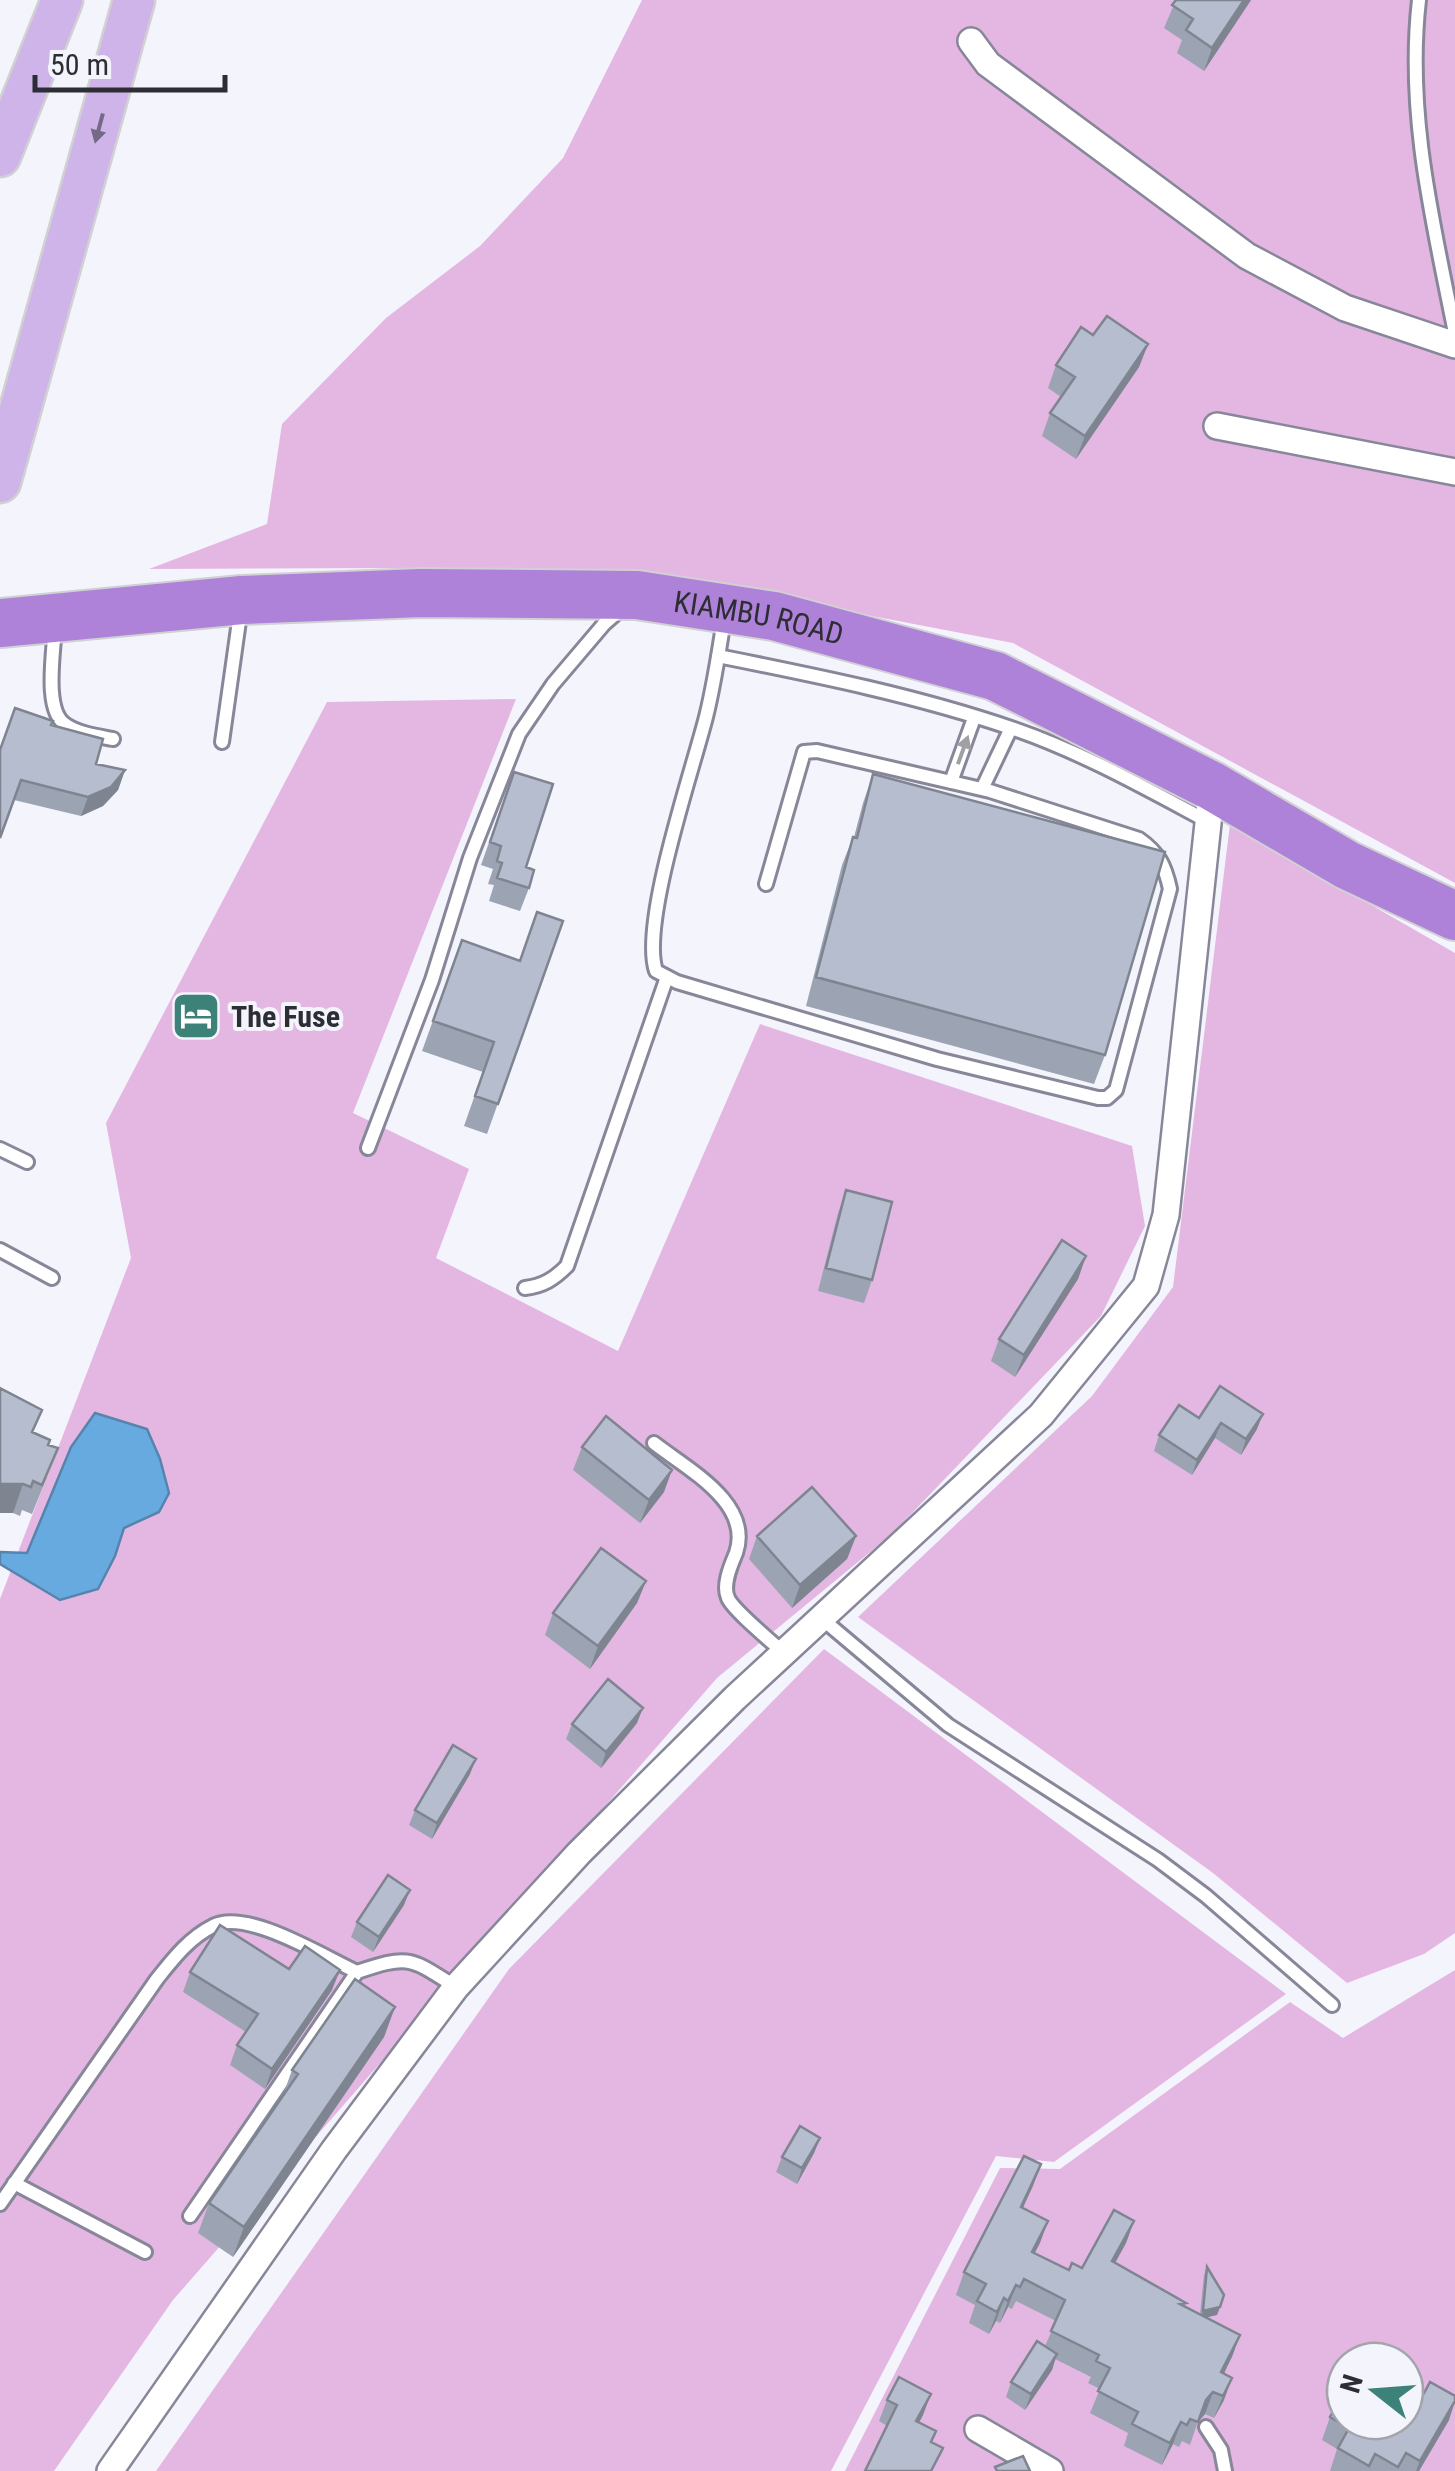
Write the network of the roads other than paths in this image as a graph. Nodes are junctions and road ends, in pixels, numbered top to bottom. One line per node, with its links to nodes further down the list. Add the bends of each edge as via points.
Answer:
1 (62, 0): 5 (main road)
2 (134, 0): 10 (main road, one-way to 10)
3 (1419, 0): 6 (lane, via 1419,152)
4 (971, 42): 7 (street, via 988,64 1247,256 1346,308)
5 (0, 156)
6 (1455, 332)
7 (1455, 345)
8 (1217, 426): 9 (street)
9 (1455, 472)
10 (0, 482)
11 (638, 595): 12 (highway, KIAMBU ROAD); 13 (highway, KIAMBU ROAD); 27 (lane, via 604,624 519,734)
12 (242, 600): 14 (highway, KIAMBU ROAD); 20 (lane)
13 (725, 608): 16 (lane); 23 (highway, KIAMBU ROAD, via 995,676)
14 (56, 618): 15 (highway, KIAMBU ROAD); 19 (lane, via 52,707 63,724)
15 (0, 623)
16 (718, 656): 17 (lane, via 853,683); 26 (lane, via 653,921 651,957)
17 (974, 718): 18 (lane); 21 (lane, one-way to 17)
18 (1010, 728): 22 (lane); 23 (lane)
19 (112, 739)
20 (222, 742)
21 (951, 782): 22 (lane); 24 (lane, via 804,752)
22 (982, 789): 26 (lane, via 1140,839 1165,866 1170,889 1116,1090 1107,1098 937,1059)
23 (1209, 804): 25 (highway, KIAMBU ROAD); 34 (street, via 1166,1214 1146,1286 1041,1415)
24 (766, 884)
25 (1455, 916)
26 (667, 977): 32 (lane, via 566,1266 539,1287)
27 (368, 1148)
28 (0, 1150): 29 (lane)
29 (27, 1162)
30 (0, 1250): 31 (lane)
31 (52, 1278)
32 (525, 1288)
33 (654, 1443): 35 (lane, via 722,1496 742,1536 726,1585 728,1600)
34 (821, 1618): 35 (street); 38 (lane, via 948,1725 1206,1896)
35 (784, 1653): 37 (street, via 578,1853)
36 (357, 1972): 37 (lane, via 407,1959); 39 (lane, via 261,1928 237,1920 215,1924 186,1945 157,1980); 41 (lane)
37 (456, 1987): 45 (street)
38 (1332, 2006)
39 (14, 2183): 40 (lane); 42 (lane)
40 (0, 2204)
41 (190, 2216)
42 (146, 2252)
43 (1206, 2427): 47 (lane)
44 (978, 2429): 46 (street)
45 (110, 2471)
46 (1050, 2471)
47 (1225, 2471)

